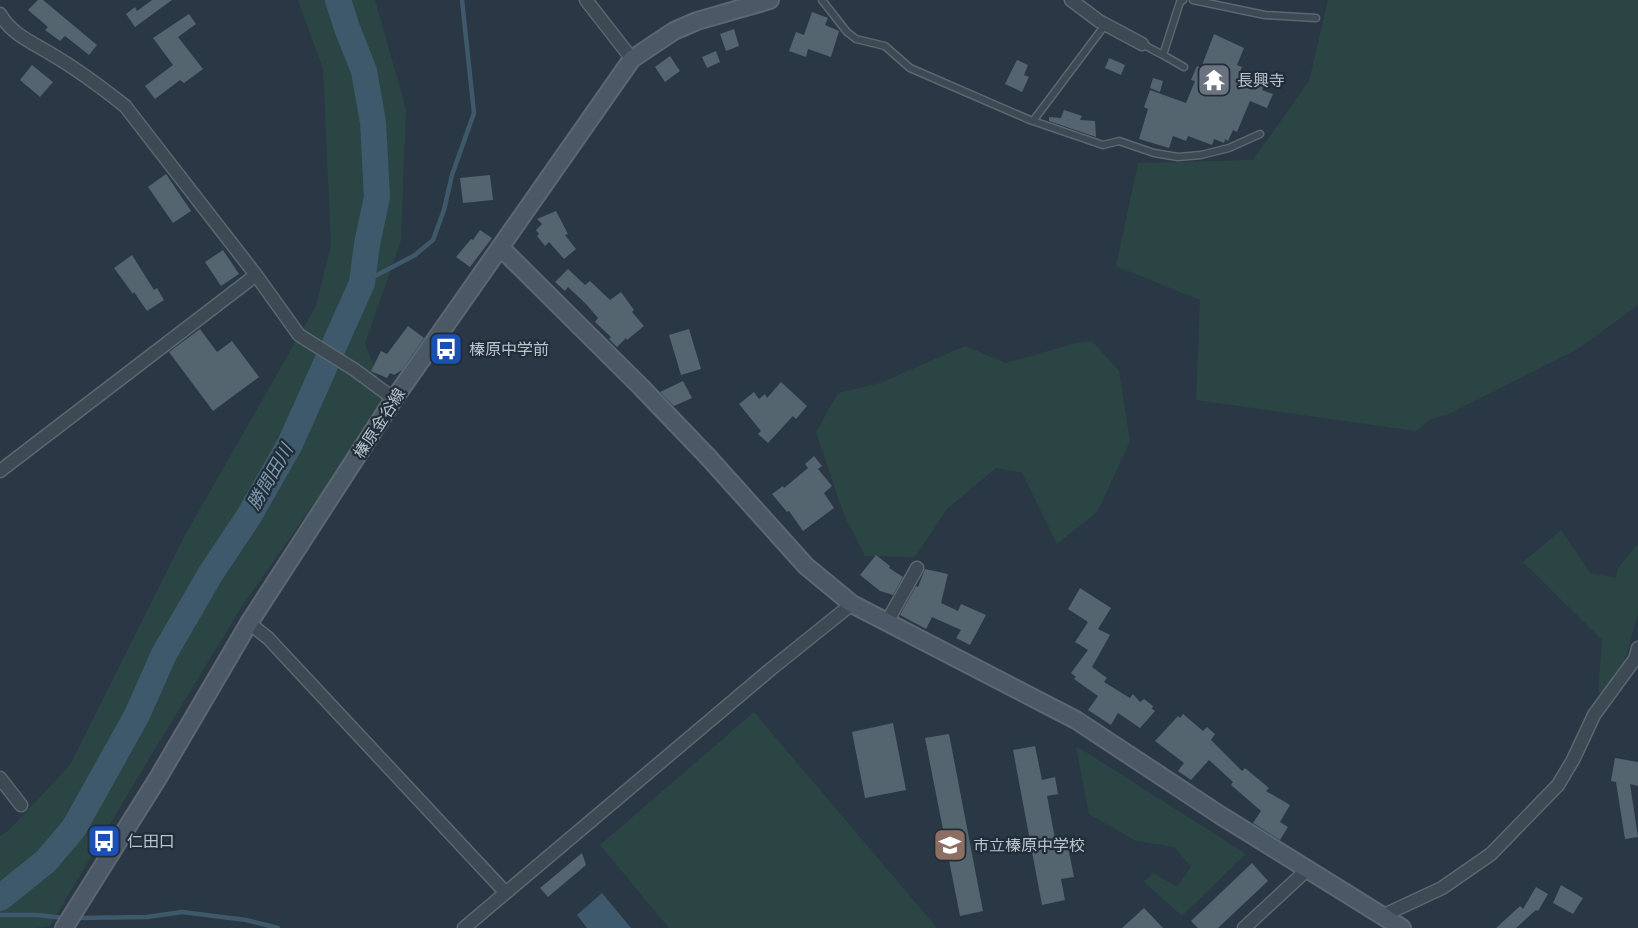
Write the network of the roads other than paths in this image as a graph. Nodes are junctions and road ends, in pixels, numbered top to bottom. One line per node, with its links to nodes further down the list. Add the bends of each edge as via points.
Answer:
1 (586, 0): 12 (street)
2 (770, 0): 12 (main road, 榛原金谷線, via 697,21)
3 (822, 0): 14 (lane, via 856,39 885,46 910,68)
4 (1071, 0): 9 (street)
5 (1183, 0): 11 (lane)
6 (1193, 0): 8 (lane, via 1265,15)
7 (0, 14): 17 (street, via 24,39 125,106)
8 (1316, 18)
9 (1105, 24): 10 (street); 14 (lane)
10 (1142, 44): 11 (lane)
11 (1163, 55): 13 (lane)
12 (632, 59): 16 (main road, 榛原金谷線)
13 (1184, 67)
14 (1033, 121): 15 (lane, via 1102,146 1119,141 1178,157 1229,148)
15 (1260, 134)
16 (500, 247): 18 (main road, 榛原金谷線); 21 (main road, via 641,387 806,566)
17 (256, 275): 18 (street, via 299,335); 19 (street)
18 (394, 399): 23 (main road, 榛原金谷線)
19 (0, 471)
20 (917, 568): 22 (street)
21 (852, 604): 22 (main road); 28 (street)
22 (887, 622): 27 (main road, via 1076,720)
23 (249, 623): 28 (street, via 268,638); 30 (main road, 榛原金谷線)
24 (1638, 648): 29 (street, via 1635,659 1594,715 1558,785 1491,854 1442,888)
25 (0, 778): 26 (street)
26 (21, 805)
27 (1308, 870): 29 (main road); 32 (street)
28 (505, 892): 31 (street)
29 (1382, 916): 33 (main road)
30 (64, 927)
31 (464, 928)
32 (1244, 928)
33 (1402, 928)

